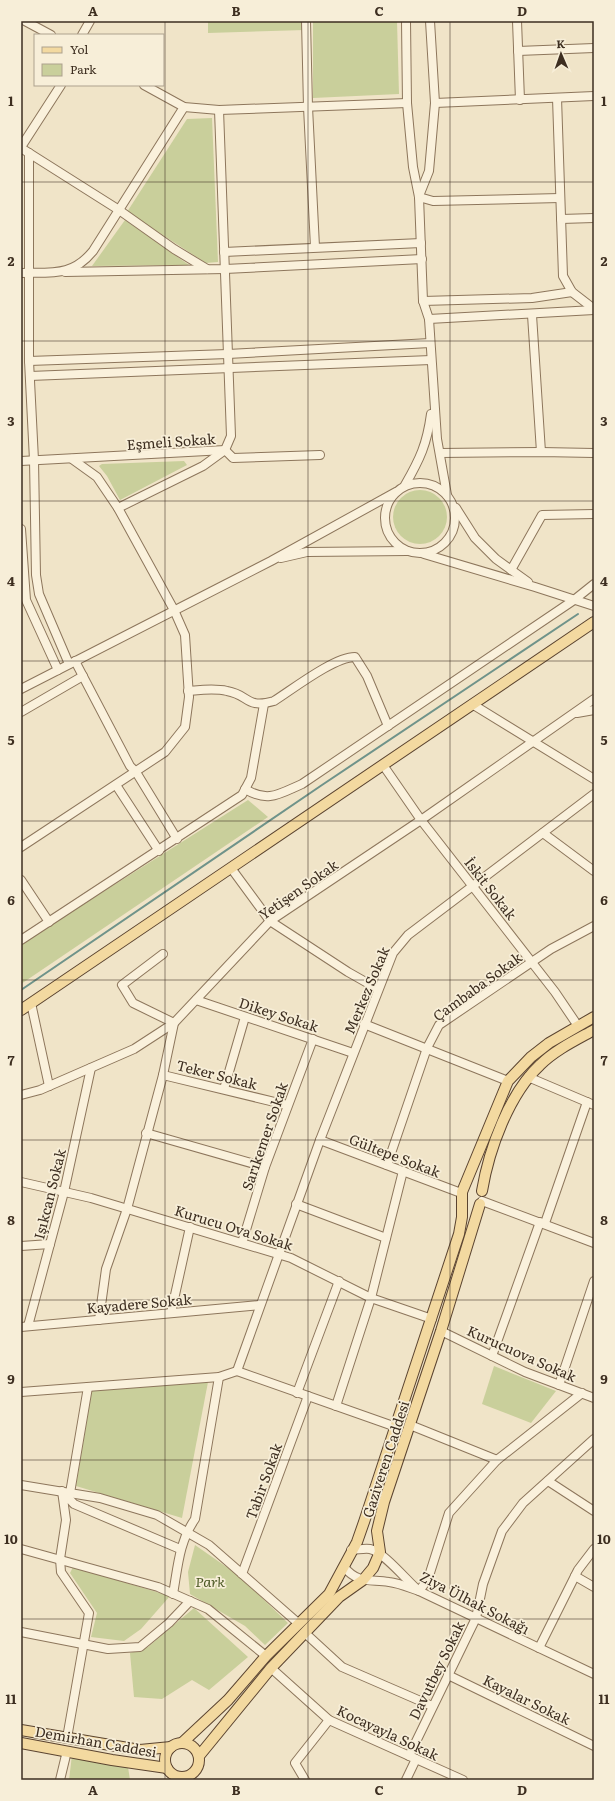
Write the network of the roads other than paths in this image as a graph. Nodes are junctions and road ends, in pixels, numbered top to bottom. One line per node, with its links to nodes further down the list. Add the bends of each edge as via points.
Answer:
1 (25, 21): 7 (street)
2 (90, 21): 8 (street)
3 (306, 21): 19 (street)
4 (406, 21): 16 (street)
5 (430, 21): 17 (street)
6 (517, 21): 10 (street)
7 (49, 34)
8 (83, 34)
9 (594, 48): 10 (street)
10 (518, 51): 15 (street)
11 (60, 86): 21 (street)
12 (146, 86): 18 (street)
13 (594, 96): 14 (street)
14 (557, 98): 15 (street); 24 (street)
15 (520, 100): 17 (street)
16 (407, 103): 19 (street); 23 (street, via 413,167)
17 (435, 103): 23 (street, via 428,171)
18 (184, 107): 20 (street); 25 (street)
19 (308, 107): 20 (street); 29 (street)
20 (219, 110): 30 (street)
21 (21, 148): 22 (street)
22 (29, 153): 25 (street); 34 (street)
23 (419, 197): 24 (street, via 433,200); 28 (street)
24 (560, 198): 27 (street)
25 (119, 210): 32 (street); 35 (street, via 84,263)
26 (594, 218): 27 (street)
27 (561, 219): 36 (street, via 563,276)
28 (421, 243): 29 (street); 31 (street)
29 (315, 247): 30 (street)
30 (224, 252): 33 (street)
31 (422, 260): 33 (street); 37 (street)
32 (207, 269): 33 (street); 35 (street)
33 (225, 269): 42 (street)
34 (25, 272): 35 (street); 44 (street)
35 (65, 272)
36 (572, 292): 37 (street, via 532,298); 38 (street)
37 (424, 301): 40 (street)
38 (594, 310): 39 (street)
39 (532, 315): 40 (street); 49 (street)
40 (429, 319): 41 (street)
41 (430, 343): 42 (street); 43 (street)
42 (228, 354): 44 (street); 45 (street)
43 (431, 360): 45 (street); 47 (street)
44 (29, 361): 46 (street)
45 (229, 367): 46 (street); 48 (street, via 231,436)
46 (30, 376): 54 (street)
47 (433, 401): 50 (street); 56 (street, via 428,439)
48 (226, 450): 52 (street, Eşmeli Sokak, via 233,458); 53 (street, Eşmeli Sokak); 60 (street, via 203,466)
49 (541, 452): 50 (street); 51 (street)
50 (440, 453): 58 (street)
51 (594, 453)
52 (320, 455)
53 (72, 459): 54 (street, Eşmeli Sokak); 60 (street, via 97,477)
54 (34, 460): 55 (street, Eşmeli Sokak); 73 (street, via 36,575 39,594)
55 (21, 461)
56 (405, 485): 57 (street); 58 (street, via 428,483 439,487)
57 (396, 492): 63 (street, via 388,502 385,513 386,525 390,537 398,546); 65 (street)
58 (447, 495): 59 (street)
59 (453, 505): 64 (street, via 456,516 452,534 439,548); 66 (street, via 475,538)
60 (118, 508): 71 (street)
61 (594, 514): 66 (street, via 542,515)
62 (21, 529): 74 (street, via 26,600)
63 (410, 551): 64 (street); 65 (street, via 307,552)
64 (421, 553): 68 (street)
65 (271, 561): 71 (street)
66 (511, 570): 68 (street)
67 (594, 584): 69 (street)
68 (535, 586): 69 (street)
69 (574, 600): 70 (street); 84 (street)
70 (594, 606)
71 (174, 610): 73 (street); 77 (street, via 185,635)
72 (594, 622): 80 (main road)
73 (72, 663): 74 (street); 75 (street)
74 (58, 670): 76 (street)
75 (83, 676): 82 (street); 87 (street, via 130,766)
76 (21, 689)
77 (188, 691): 79 (street, via 228,691 253,704); 87 (street, via 185,727 165,752)
78 (594, 699): 83 (street, Yetişen Sokak)
79 (264, 704): 84 (street, via 274,701 334,662 355,657); 90 (street, via 251,778)
80 (472, 704): 85 (street); 86 (main road)
81 (594, 710): 83 (street)
82 (21, 712)
83 (574, 713): 85 (street, Yetişen Sokak)
84 (388, 726): 90 (street, via 302,784 268,797 257,796)
85 (533, 742): 88 (street); 92 (street, Yetişen Sokak)
86 (383, 765): 92 (street, İskit Sokak); 97 (main road)
87 (136, 772): 89 (street); 94 (street)
88 (594, 779)
89 (116, 785): 95 (street); 96 (street)
90 (245, 789): 94 (street, via 242,795)
91 (594, 794): 93 (street, Merkez Sokak)
92 (421, 820): 100 (street, İskit Sokak); 101 (street, Yetişen Sokak)
93 (542, 833): 98 (street); 100 (street, Merkez Sokak)
94 (177, 839): 96 (street)
95 (21, 846)
96 (159, 851): 102 (street)
97 (231, 868): 101 (street); 109 (main road)
98 (594, 871)
99 (21, 880): 102 (street)
100 (473, 886): 106 (street, İskit Sokak); 107 (street, Merkez Sokak, via 408,935 393,953)
101 (270, 921): 107 (street); 108 (street, Yetişen Sokak)
102 (49, 922): 104 (street)
103 (594, 926): 106 (street, Çambaba Sokak)
104 (21, 940)
105 (163, 954): 113 (street, via 122,985 133,1003)
106 (532, 962): 115 (street, İskit Sokak); 118 (street, Çambaba Sokak, via 440,1025)
107 (378, 989): 114 (street, Merkez Sokak)
108 (196, 1000): 111 (street, Dikey Sokak); 113 (street, Yetişen Sokak)
109 (31, 1003): 110 (main road); 124 (street)
110 (21, 1010)
111 (245, 1017): 117 (street, Dikey Sokak); 125 (street)
112 (594, 1017): 115 (main road, Gaziveren Caddesi)
113 (174, 1023): 120 (street, Yetişen Sokak, via 134,1049); 121 (street)
114 (364, 1024): 118 (street); 119 (street, Merkez Sokak)
115 (578, 1026): 123 (main road, Gaziveren Caddesi, via 531,1057)
116 (594, 1030): 122 (main road, via 558,1051)
117 (313, 1039): 119 (street, Dikey Sokak); 128 (street, Sarıkemer Sokak)
118 (427, 1048): 123 (street); 131 (street, Çambaba Sokak)
119 (353, 1053): 130 (street, Merkez Sokak)
120 (91, 1068): 124 (street, Yetişen Sokak); 136 (street, Işıkcan Sokak)
121 (163, 1075): 125 (street, Teker Sokak); 129 (street)
122 (528, 1077): 127 (street); 135 (main road, via 508,1110 489,1159)
123 (508, 1081): 137 (main road, Gaziveren Caddesi)
124 (49, 1086): 126 (street, Yetişen Sokak)
125 (224, 1089): 128 (street, Teker Sokak)
126 (21, 1095)
127 (590, 1103): 141 (street)
128 (287, 1105): 132 (street, Sarıkemer Sokak)
129 (146, 1133): 132 (street); 140 (street)
130 (320, 1140): 131 (street, Gültepe Sokak); 139 (street, Merkez Sokak)
131 (387, 1165): 133 (street, Gültepe Sokak)
132 (265, 1167): 144 (street, Sarıkemer Sokak)
133 (402, 1171): 137 (street, Gültepe Sokak); 143 (street)
134 (21, 1182): 136 (street, Kurucu Ova Sokak)
135 (482, 1190): 137 (main road, via 473,1185); 138 (main road)
136 (64, 1192): 140 (street, Kurucu Ova Sokak); 146 (street, Işıkcan Sokak)
137 (462, 1194): 138 (main road, via 466,1206); 154 (main road, Gaziveren Caddesi, via 459,1234)
138 (481, 1203): 141 (street); 157 (main road, Gaziveren Caddesi)
139 (296, 1204): 143 (street); 148 (street, Merkez Sokak)
140 (127, 1209): 142 (street, Kurucu Ova Sokak); 155 (street, via 106,1269)
141 (543, 1223): 145 (street); 158 (street)
142 (190, 1227): 144 (street, Kurucu Ova Sokak); 153 (street)
143 (386, 1238): 151 (street)
144 (242, 1243): 148 (street, Kurucu Ova Sokak)
145 (594, 1243)
146 (50, 1244): 147 (street); 156 (street, Işıkcan Sokak)
147 (21, 1246)
148 (278, 1254): 149 (street, Kurucu Ova Sokak); 152 (street, Merkez Sokak)
149 (339, 1281): 151 (street, Kurucu Ova Sokak); 164 (street)
150 (594, 1281): 161 (street)
151 (371, 1298): 154 (street, Kurucu Ova Sokak); 168 (street)
152 (260, 1305): 153 (street, Kayadere Sokak); 159 (street, Merkez Sokak)
153 (171, 1313): 155 (street, Kayadere Sokak)
154 (432, 1319): 170 (main road, Gaziveren Caddesi)
155 (99, 1320): 156 (street, Kayadere Sokak)
156 (25, 1326)
157 (441, 1331): 158 (street, Kurucuova Sokak); 169 (main road, Gaziveren Caddesi)
158 (492, 1356): 161 (street, Kurucuova Sokak)
159 (237, 1371): 160 (street); 164 (street)
160 (219, 1377): 162 (street); 178 (street, via 195,1519)
161 (559, 1385): 165 (street, Kurucuova Sokak)
162 (88, 1387): 163 (street); 176 (street)
163 (21, 1392)
164 (297, 1393): 166 (street)
165 (582, 1393): 167 (street, Kurucuova Sokak); 172 (street)
166 (308, 1396): 168 (street); 186 (street, Tabir Sokak)
167 (594, 1398)
168 (336, 1406): 170 (street)
169 (410, 1425): 172 (street); 183 (main road, Gaziveren Caddesi, via 377,1531)
170 (396, 1427): 182 (main road, Gaziveren Caddesi, via 357,1542)
171 (594, 1439): 173 (street, Davutbey Sokak)
172 (497, 1460): 190 (street, via 448,1513 428,1579)
173 (548, 1481): 177 (street); 193 (street, Davutbey Sokak, via 523,1503 502,1531 483,1584)
174 (21, 1486): 175 (street)
175 (62, 1491): 176 (street); 180 (street, via 74,1504); 184 (street, via 66,1520)
176 (70, 1493): 178 (street, via 100,1498 157,1515)
177 (594, 1511)
178 (186, 1532): 180 (street); 186 (street, via 209,1545)
179 (21, 1549): 184 (street)
180 (180, 1549): 191 (street)
181 (594, 1549): 187 (street)
182 (351, 1550): 183 (street, via 369,1548); 185 (main road, Gaziveren Caddesi)
183 (380, 1552): 188 (main road, via 373,1568); 190 (street, Ziya Ülhak Sokağı)
184 (60, 1559): 191 (street, via 158,1587); 197 (street, via 61,1572 89,1613)
185 (344, 1567): 188 (street, via 352,1576); 194 (main road, Gaziveren Caddesi, via 329,1594)
186 (242, 1574): 194 (street)
187 (575, 1576): 189 (street); 198 (street)
188 (363, 1580): 190 (street, via 390,1582); 196 (main road, via 339,1597)
189 (594, 1587)
190 (419, 1591): 193 (street, Ziya Ülhak Sokağı)
191 (173, 1594): 192 (street)
192 (190, 1601): 197 (street, via 140,1647 108,1649); 199 (street, via 208,1609)
193 (476, 1618): 198 (street, Ziya Ülhak Sokağı); 202 (street, Davutbey Sokak)
194 (298, 1623): 199 (main road, Gaziveren Caddesi)
195 (21, 1632): 197 (street)
196 (305, 1633): 200 (main road); 203 (street, via 342,1667)
197 (85, 1644): 206 (street)
198 (539, 1648): 201 (street, Ziya Ülhak Sokağı)
199 (266, 1656): 208 (main road, Gaziveren Caddesi, via 228,1700)
200 (272, 1668): 204 (street, Kocayayla Sokak); 212 (main road)
201 (594, 1674)
202 (448, 1675): 203 (street, Davutbey Sokak); 209 (street, Kayalar Sokak)
203 (432, 1706): 213 (street, Davutbey Sokak)
204 (329, 1720): 213 (street, Kocayayla Sokak); 218 (street, via 294,1763)
205 (21, 1730): 206 (main road, Demirhan Caddesi)
206 (67, 1738): 210 (main road, Demirhan Caddesi, via 140,1750)
207 (21, 1742): 211 (main road, Demirhan Caddesi)
208 (182, 1743): 210 (main road); 212 (main road, via 192,1747)
209 (594, 1746)
210 (171, 1747): 215 (main road, via 166,1757)
211 (68, 1751): 215 (main road, Demirhan Caddesi); 216 (street)
212 (198, 1756): 214 (main road)
213 (413, 1758): 219 (street, Davutbey Sokak); 220 (street, Kocayayla Sokak)
214 (198, 1767): 215 (main road, via 195,1772 185,1777); 217 (main road)
215 (172, 1774)
216 (60, 1780)
217 (201, 1780)
218 (305, 1780)
219 (406, 1780)
220 (461, 1780)

